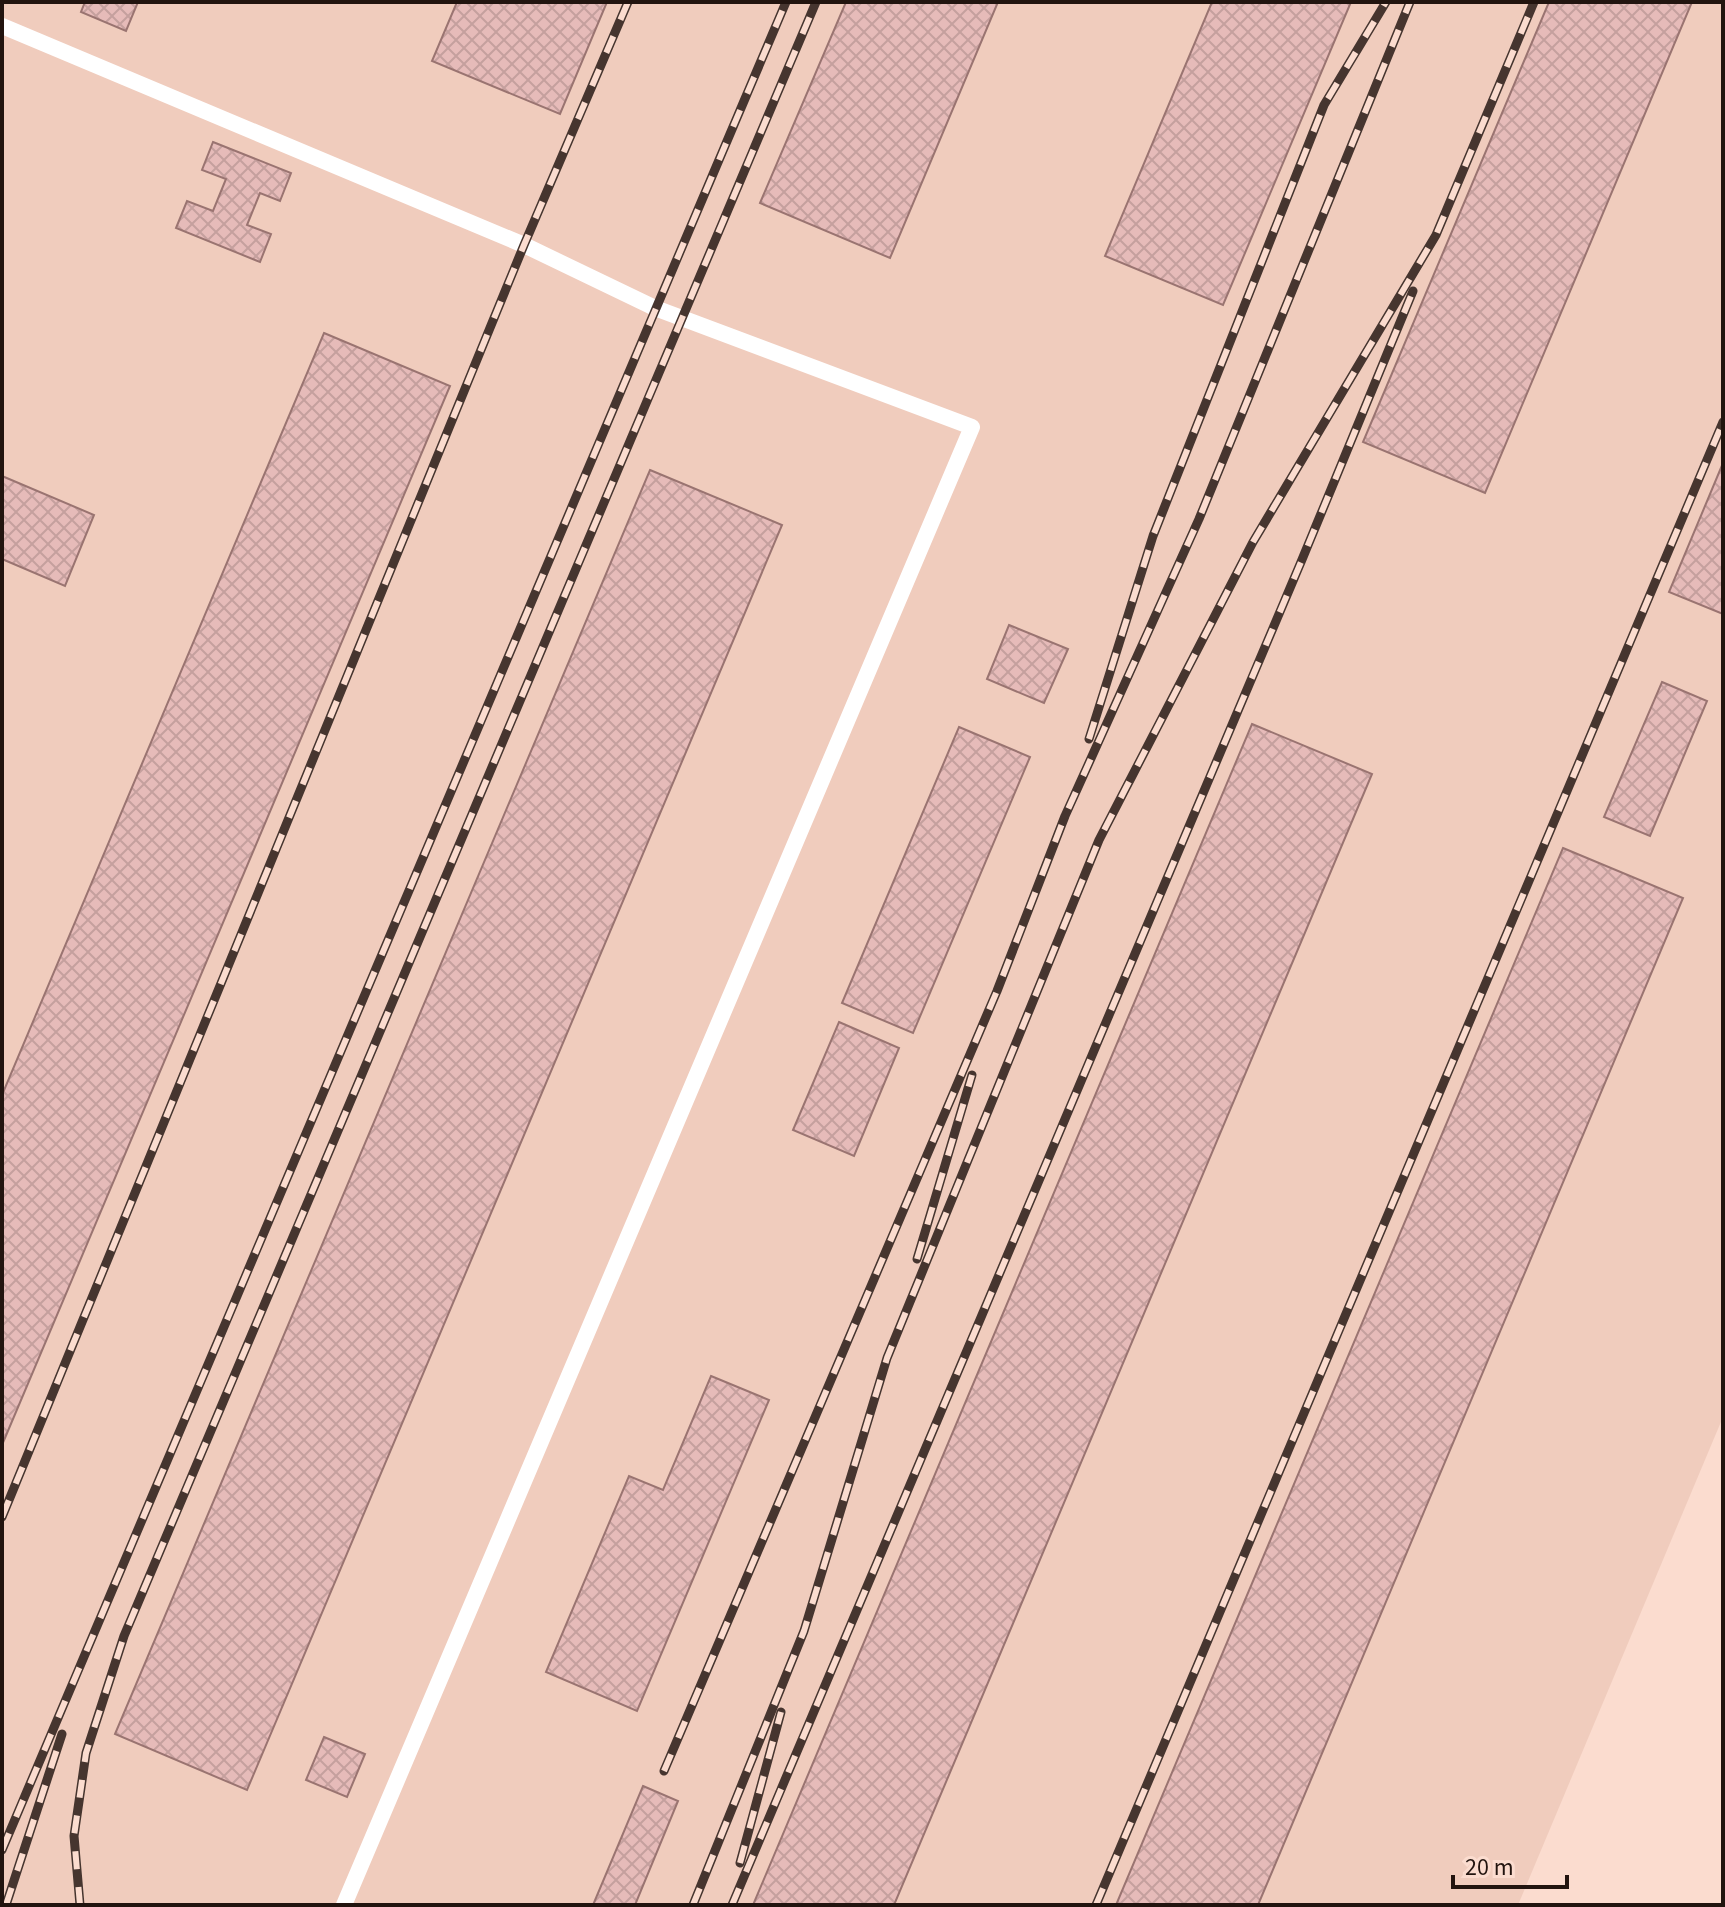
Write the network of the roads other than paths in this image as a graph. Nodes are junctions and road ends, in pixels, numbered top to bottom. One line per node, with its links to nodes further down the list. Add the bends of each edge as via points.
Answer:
1 (2, 26): 2 (lane, via 524,245 655,308 972,427)
2 (344, 1905)

